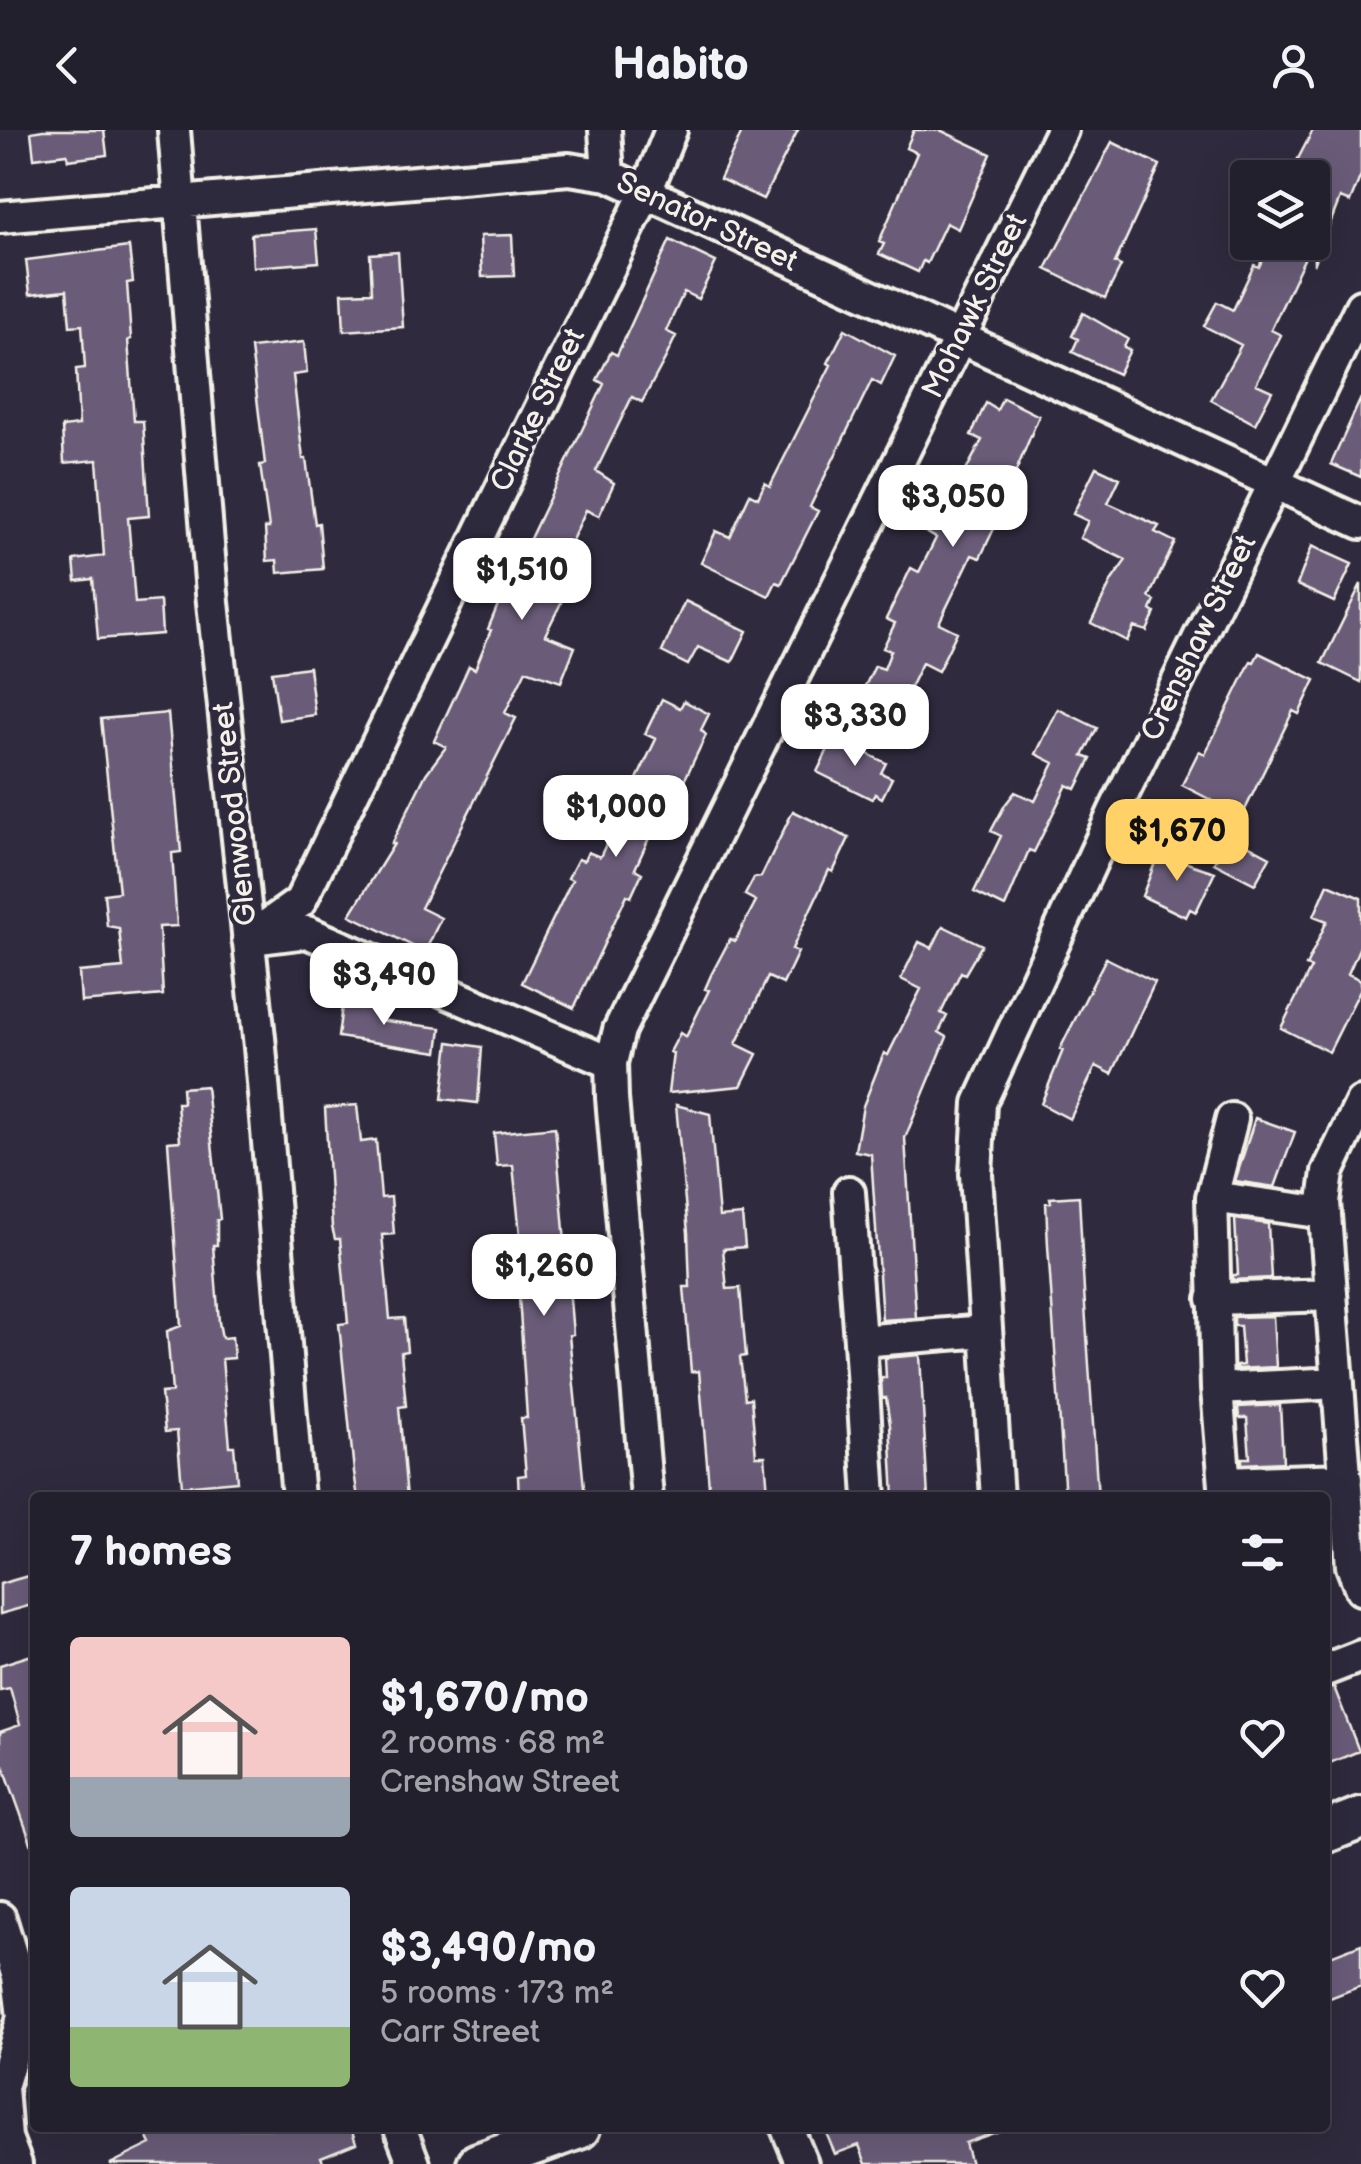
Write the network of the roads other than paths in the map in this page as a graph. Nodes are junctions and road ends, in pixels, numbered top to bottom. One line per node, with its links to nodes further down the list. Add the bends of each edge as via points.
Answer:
1 (174, 130): 7 (street, Glenwood Street)
2 (605, 130): 5 (street)
3 (671, 130): 6 (street, Clarke Street)
4 (1062, 130): 10 (street, Mohawk Street)
5 (608, 175): 6 (street, Senator Street); 7 (street, Senator Street, via 569,169)
6 (646, 192): 10 (street, Senator Street); 13 (street, Clarke Street, via 300,902)
7 (180, 202): 8 (street, Senator Street); 13 (street, Glenwood Street)
8 (0, 217)
9 (1361, 306): 11 (street, Crenshaw Street)
10 (959, 339): 11 (street, Senator Street); 14 (street, Mohawk Street, via 619,1030)
11 (1275, 482): 12 (street, Senator Street); 22 (street, Crenshaw Street, via 980,1103 976,1174)
12 (1361, 523)
13 (248, 939): 14 (street, via 307,932); 28 (street, Glenwood Street)
14 (612, 1062): 29 (street, Mohawk Street)
15 (1361, 1103): 19 (street, via 1328,1172)
16 (1232, 1119): 18 (street)
17 (849, 1192): 23 (street)
18 (1212, 1197): 19 (street); 21 (street)
19 (1325, 1213): 20 (street)
20 (1331, 1295): 21 (street); 24 (street)
21 (1213, 1298): 25 (street)
22 (986, 1331): 23 (street); 31 (street, Crenshaw Street)
23 (860, 1341): 30 (street)
24 (1338, 1384): 25 (street); 26 (street)
25 (1217, 1390): 27 (street)
26 (1346, 1479): 27 (street); 32 (street)
27 (1225, 1490)
28 (297, 1492)
29 (646, 1492)
30 (870, 1492)
31 (997, 1492)
32 (1346, 1575)
33 (1361, 1656): 34 (street)
34 (1330, 1668)
35 (1361, 1818): 36 (main road)
36 (1330, 1830)
37 (0, 1918): 41 (street, via 23,2017 2,2086 6,2138)
38 (402, 2132): 42 (street)
39 (568, 2132): 43 (main road)
40 (789, 2132): 44 (street)
41 (16, 2164)
42 (414, 2164)
43 (478, 2164)
44 (802, 2164)

